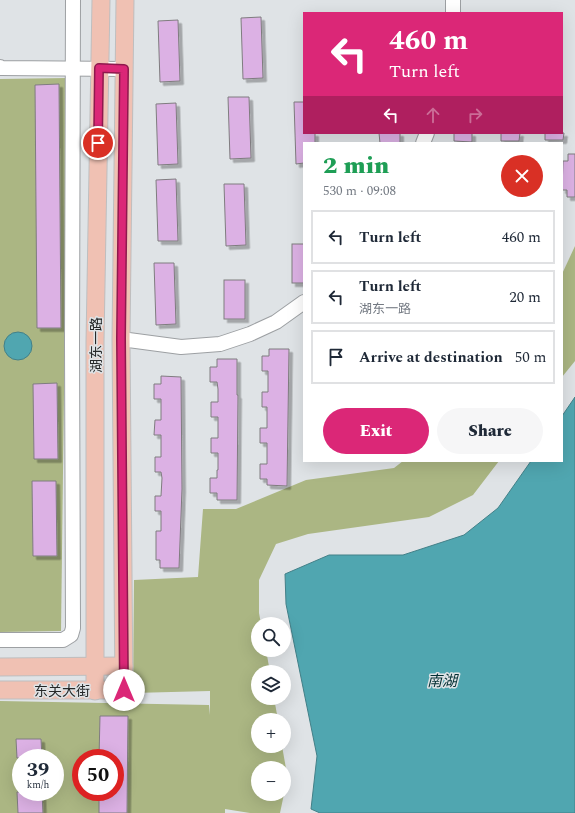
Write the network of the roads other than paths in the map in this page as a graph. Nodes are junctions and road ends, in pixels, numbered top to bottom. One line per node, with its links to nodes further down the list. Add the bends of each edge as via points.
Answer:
1 (74, 0): 7 (street)
2 (101, 0): 8 (main road, 湖东一路)
3 (125, 0): 9 (main road, 湖东一路)
4 (453, 0): 5 (street)
5 (453, 12)
6 (0, 67): 7 (street)
7 (73, 68): 8 (street); 12 (street, via 74,628 71,635 64,640)
8 (99, 68): 9 (street); 13 (main road, 湖东一路)
9 (124, 69): 11 (main road, 湖东一路)
10 (303, 303): 11 (street, via 276,322 220,344 181,347)
11 (121, 339): 14 (main road, 湖东一路)
12 (0, 640)
13 (94, 666): 14 (main road, 东关大街); 15 (main road, 东关大街); 18 (main road, 湖东一路)
14 (124, 666): 17 (main road, 湖东一路)
15 (0, 667)
16 (0, 690): 18 (main road, 东关大街)
17 (124, 690): 18 (main road, 东关大街)
18 (95, 691)

